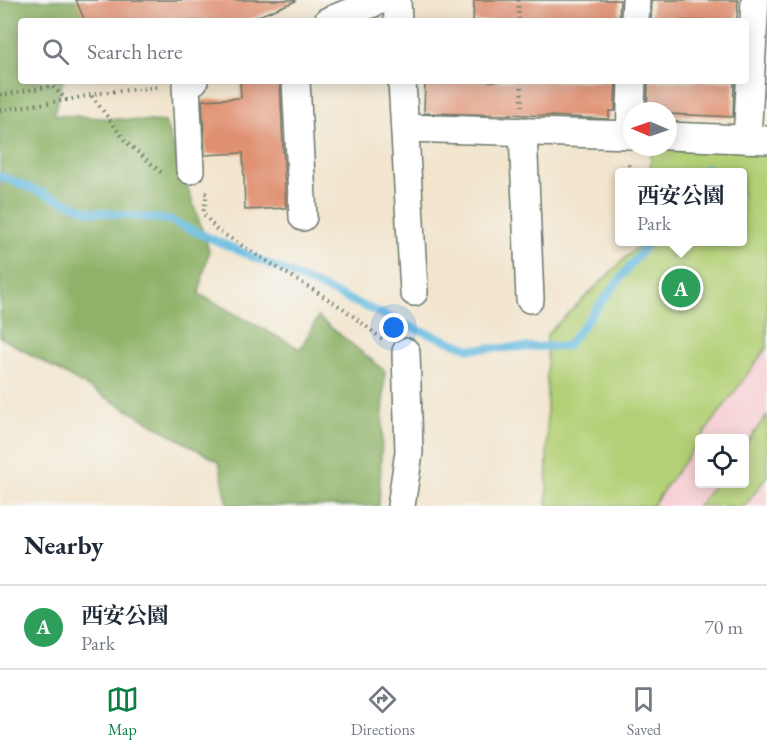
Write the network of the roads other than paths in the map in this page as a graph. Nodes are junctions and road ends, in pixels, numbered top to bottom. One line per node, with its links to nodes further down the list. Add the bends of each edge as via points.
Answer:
1 (381, 0): 5 (lane)
2 (397, 0): 6 (lane)
3 (636, 0): 7 (lane)
4 (754, 0): 17 (lane)
5 (336, 18)
6 (398, 18)
7 (635, 18)
8 (190, 84): 18 (lane)
9 (296, 84): 19 (lane)
10 (402, 84): 13 (lane)
11 (632, 84): 12 (lane)
12 (632, 102)
13 (405, 128): 14 (lane); 20 (lane)
14 (523, 131): 15 (lane); 21 (lane)
15 (623, 135)
16 (677, 136): 17 (lane)
17 (757, 140)
18 (186, 180)
19 (303, 217)
20 (414, 292)
21 (530, 299)
22 (406, 352): 23 (lane, via 409,452)
23 (401, 506)

